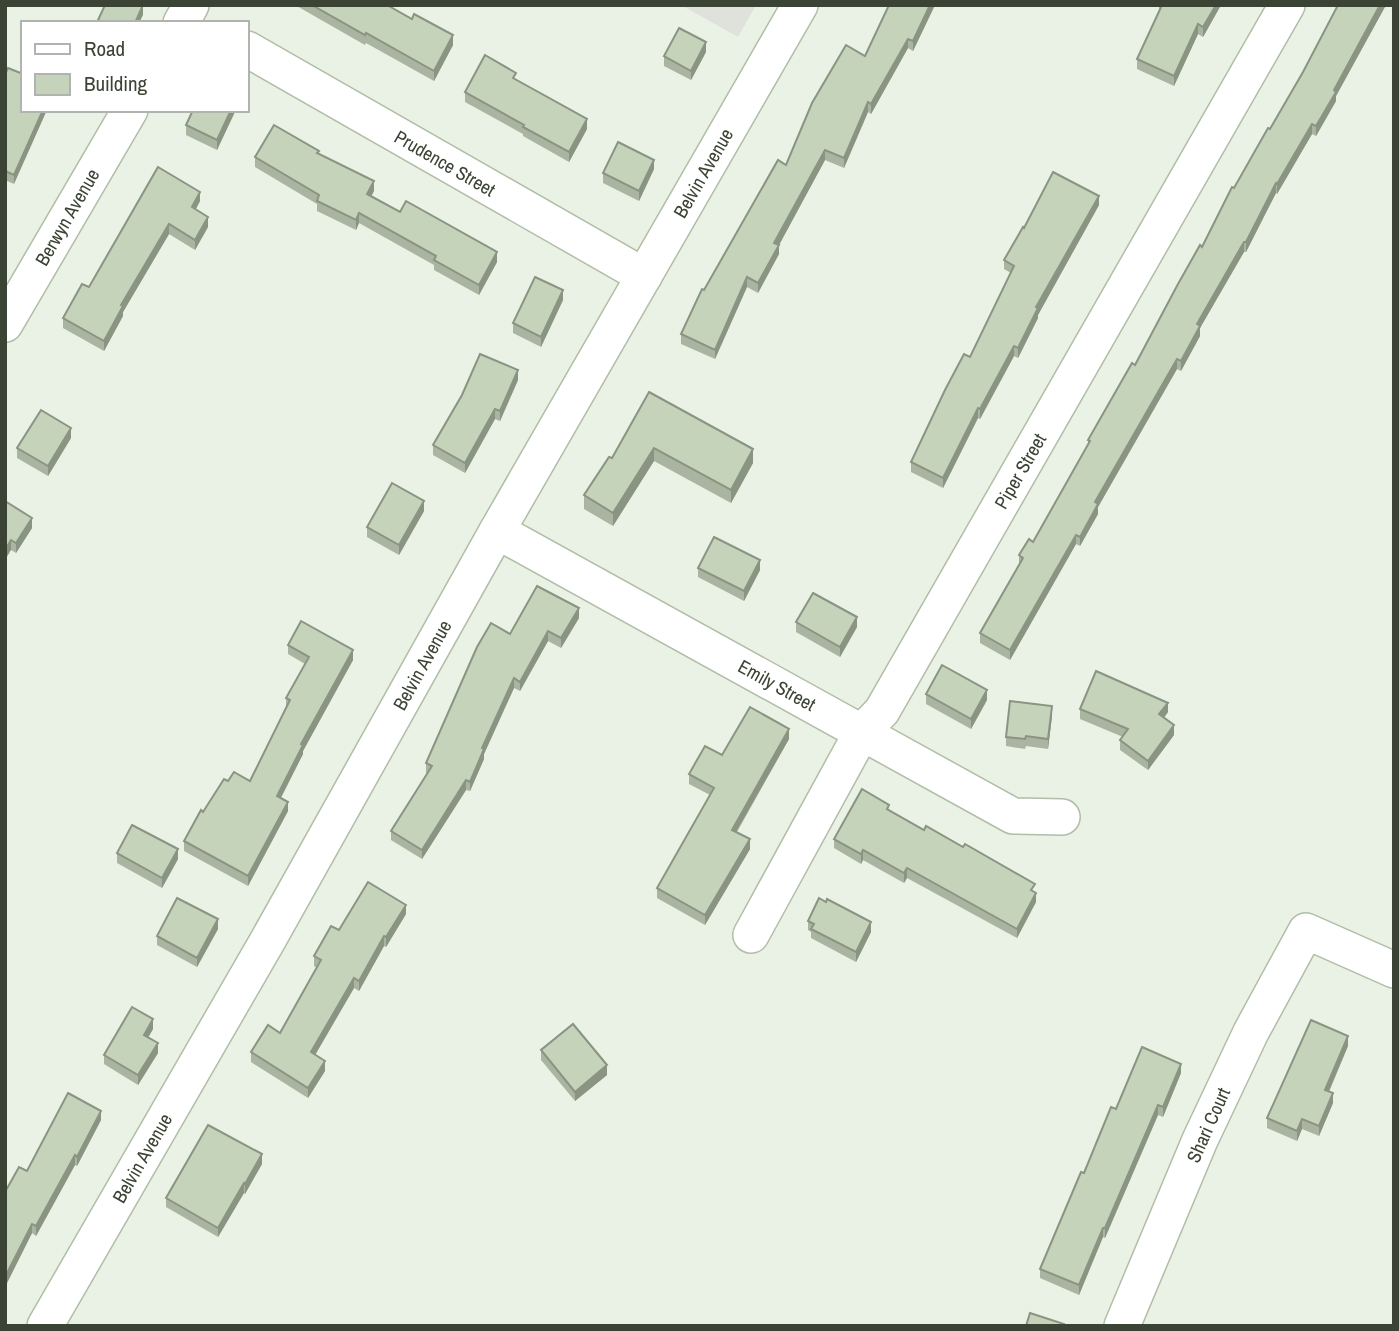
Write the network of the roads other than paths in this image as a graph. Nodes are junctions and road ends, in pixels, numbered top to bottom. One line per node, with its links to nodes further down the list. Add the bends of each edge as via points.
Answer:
1 (800, 5): 5 (street, Belvin Avenue)
2 (1287, 5): 8 (street, Piper Street, via 882,711)
3 (248, 50): 5 (street, Prudence Street)
4 (129, 112): 6 (street, Berwyn Avenue)
5 (644, 276): 7 (street, Belvin Avenue)
6 (5, 324)
7 (497, 531): 8 (street, Emily Street); 12 (street, Belvin Avenue)
8 (862, 732): 9 (street, Emily Street, via 1013,816); 10 (street, Piper Street)
9 (1062, 817)
10 (751, 935)
11 (1394, 970): 13 (street, Shari Court, via 1306,931 1200,1140)
12 (45, 1326)
13 (1122, 1326)

